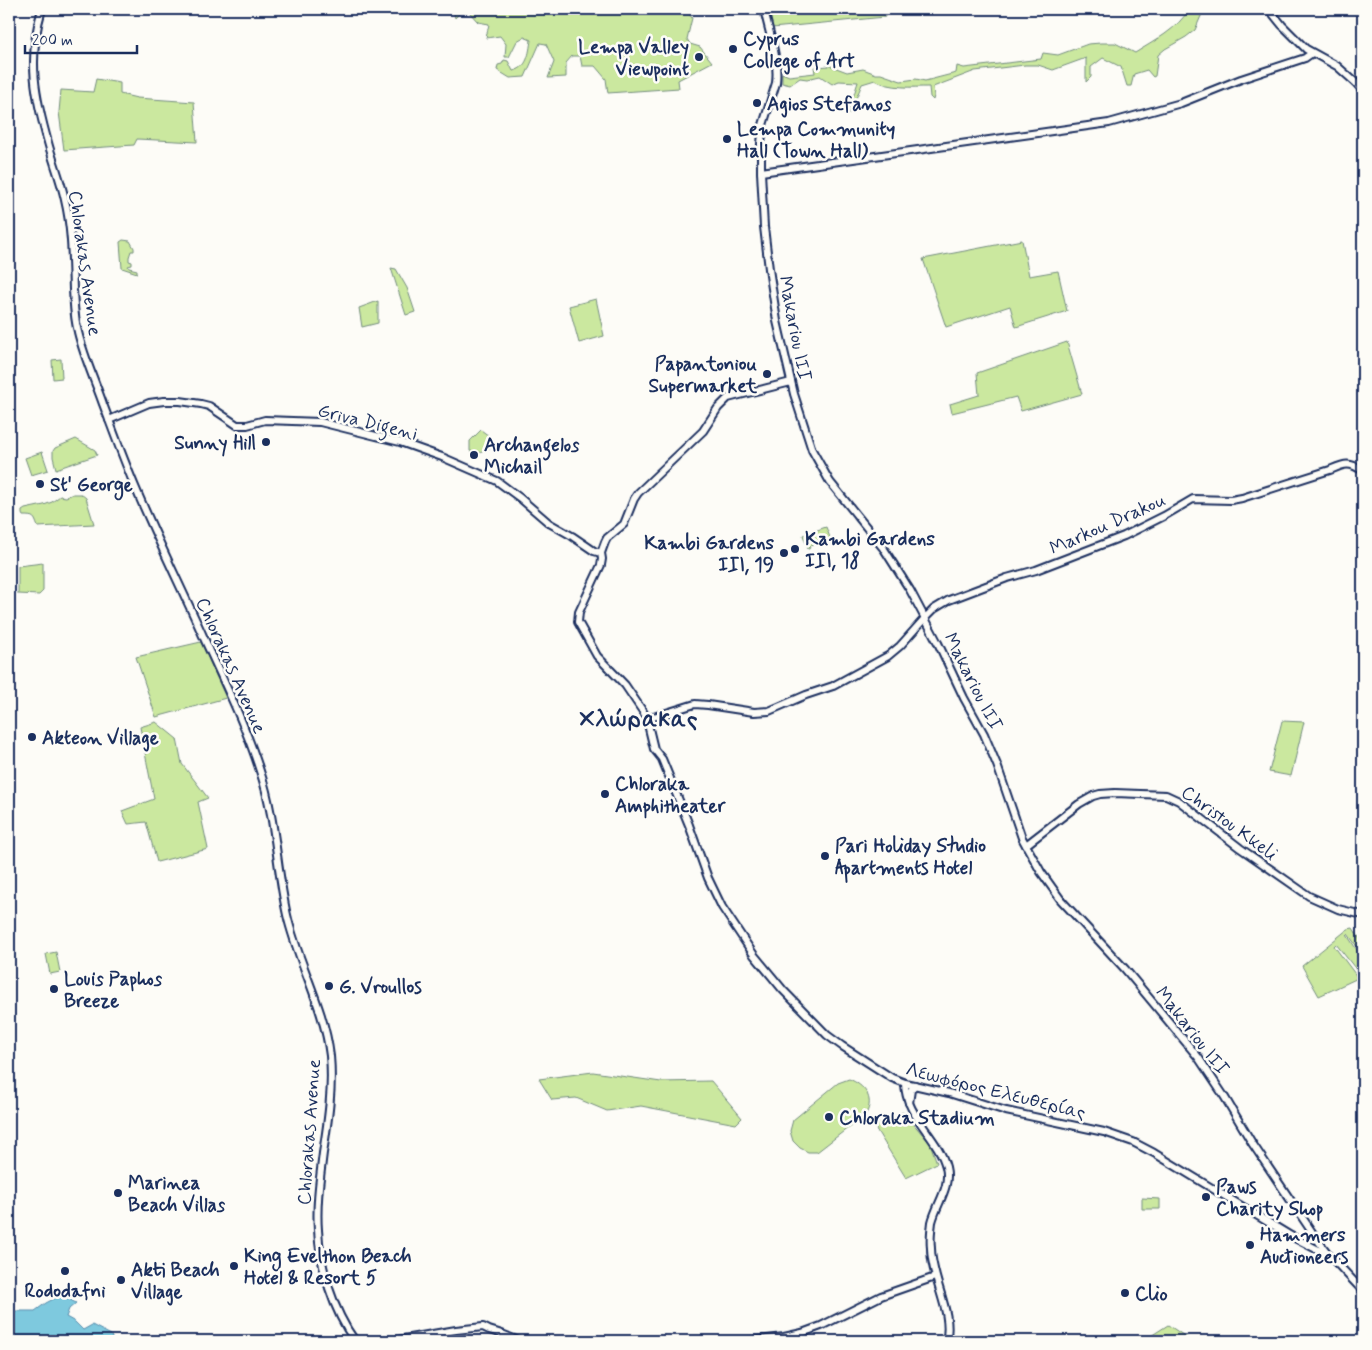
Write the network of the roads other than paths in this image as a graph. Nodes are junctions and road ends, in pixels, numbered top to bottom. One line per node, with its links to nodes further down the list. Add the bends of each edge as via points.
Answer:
1 (42, 9): 8 (main road, Chlorakas Avenue, via 33,57 36,95 65,200 77,331)
2 (764, 9): 6 (main road, Makariou III, via 777,76 763,125)
3 (1269, 9): 4 (main road, via 1290,34)
4 (1312, 52): 5 (main road, via 1338,66); 6 (main road, via 1305,58 1181,103 1109,123)
5 (1363, 91)
6 (761, 172): 7 (main road, Makariou III, via 769,269)
7 (791, 382): 10 (main road, via 725,400 703,431 638,493 624,524 607,538); 11 (main road, Makariou III, via 803,427 823,471 884,549)
8 (109, 420): 10 (main road, Griva Digeni, via 149,403 169,400 209,406 236,425 265,420 320,422 400,442 499,482 549,523); 23 (main road, Chlorakas Avenue, via 138,494 245,728 266,792 288,920 327,1037 330,1097 318,1198 318,1236 335,1303)
9 (1363, 471): 11 (main road, Markou Drakou, via 1354,465 1344,464 1242,498 1193,499 1124,536 949,600)
10 (601, 553): 12 (main road, via 601,565 579,612 578,622 597,656 625,685)
11 (925, 618): 12 (main road, Markou Drakou, via 888,656 833,686 769,711 695,704); 13 (main road, Makariou III, via 989,746)
12 (647, 718): 15 (main road, Λεωφόρος Ελευθερίας, via 654,749 666,768 708,878 722,908 746,945 783,990 827,1035)
13 (1026, 845): 14 (main road, Christou Kkeli, via 1094,796 1116,793 1166,795 1179,801 1309,896 1338,909); 18 (main road, Makariou III, via 1057,894 1198,1057)
14 (1363, 915)
15 (904, 1083): 16 (main road, Λεωφόρος Ελευθερίας); 17 (main road)
16 (915, 1085): 17 (main road); 19 (main road, Λεωφόρος Ελευθερίας, via 1006,1111 1120,1137 1154,1153)
17 (908, 1104): 21 (main road, via 940,1152 947,1171 945,1190 932,1222 930,1247)
18 (1316, 1238): 19 (main road); 20 (main road, Makariou III)
19 (1306, 1244): 20 (main road, Λεωφόρος Ελευθερίας)
20 (1329, 1255): 22 (main road, Makariou III)
21 (935, 1277): 26 (main road, via 881,1296 802,1333); 27 (main road, via 948,1323)
22 (1363, 1291)
23 (355, 1341)
24 (392, 1341): 25 (main road, via 482,1327)
25 (519, 1341)
26 (749, 1341)
27 (946, 1341)

